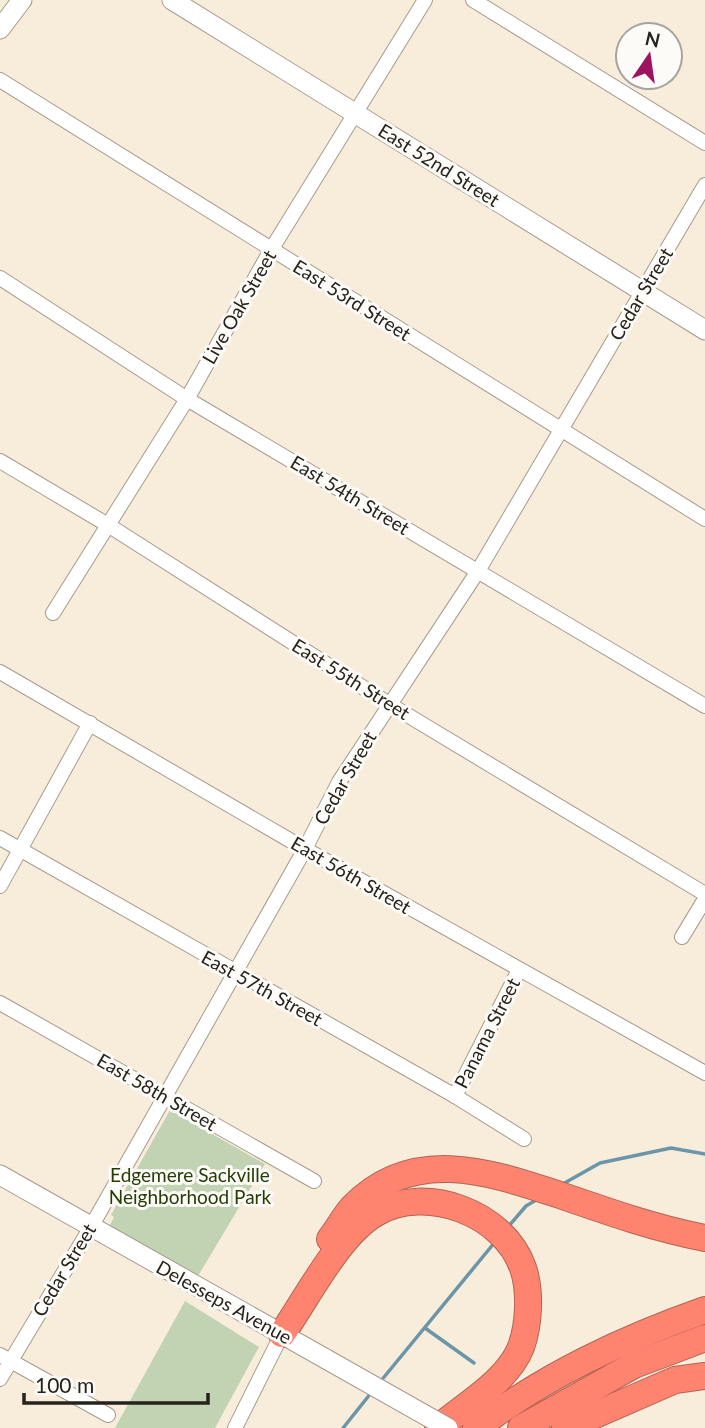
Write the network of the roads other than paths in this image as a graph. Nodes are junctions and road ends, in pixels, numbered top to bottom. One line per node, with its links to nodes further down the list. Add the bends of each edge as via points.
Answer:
1 (22, 0): 5 (main road)
2 (172, 0): 7 (main road, East 52nd Street)
3 (425, 0): 7 (street, Live Oak Street)
4 (473, 0): 8 (street)
5 (0, 29)
6 (0, 80): 10 (street, East 53rd Street)
7 (357, 114): 10 (street, Live Oak Street); 12 (main road, East 52nd Street)
8 (705, 143)
9 (705, 185): 12 (street, Cedar Street)
10 (271, 250): 14 (street, Live Oak Street); 15 (street, East 53rd Street)
11 (0, 278): 14 (street, East 54th Street)
12 (643, 291): 13 (main road, East 52nd Street); 15 (street, Cedar Street)
13 (705, 330)
14 (187, 399): 18 (street, Live Oak Street); 19 (street, East 54th Street)
15 (561, 428): 17 (street, East 53rd Street); 19 (street, Cedar Street)
16 (0, 461): 18 (street, East 55th Street)
17 (705, 519)
18 (108, 525): 20 (street, Live Oak Street); 22 (street, East 55th Street)
19 (478, 571): 22 (street, Cedar Street); 23 (street, East 54th Street)
20 (53, 613)
21 (0, 672): 24 (street, East 56th Street)
22 (389, 704): 27 (street, Cedar Street); 29 (street, East 55th Street)
23 (705, 706)
24 (90, 723): 26 (street); 27 (street, East 56th Street)
25 (0, 838): 26 (street, East 57th Street)
26 (20, 849): 28 (street); 33 (street, East 57th Street)
27 (305, 849): 32 (street, East 56th Street); 33 (street, Cedar Street)
28 (0, 886)
29 (705, 894)
30 (705, 899): 31 (street)
31 (682, 937)
32 (519, 970): 35 (street, East 56th Street); 37 (street, Panama Street)
33 (234, 973): 36 (street, Cedar Street); 37 (street, East 57th Street)
34 (0, 1003): 36 (street, East 58th Street)
35 (705, 1073)
36 (164, 1096): 40 (street, East 58th Street); 41 (street, Cedar Street)
37 (455, 1096): 38 (street, East 57th Street)
38 (524, 1139)
39 (0, 1175): 41 (main road, Delesseps Avenue)
40 (314, 1181)
41 (91, 1227): 44 (main road, Delesseps Avenue); 46 (street, Cedar Street)
42 (705, 1238): 44 (highway, via 650,1226 498,1174 455,1167 424,1170 388,1182 353,1208 327,1243)
43 (705, 1310): 53 (highway, via 580,1362)
44 (282, 1334): 50 (street); 51 (highway, via 348,1238 374,1213 397,1203 418,1201 465,1210 485,1222 507,1241 523,1268 527,1323 520,1349 500,1377); 52 (main road, Delesseps Avenue, bridge)
45 (705, 1338): 54 (highway, via 634,1365)
46 (5, 1358): 48 (street, Cedar Street); 49 (street)
47 (705, 1376): 55 (highway, via 675,1380)
48 (0, 1379)
49 (108, 1415)
50 (235, 1428)
51 (438, 1428)
52 (448, 1428)
53 (476, 1428)
54 (521, 1428)
55 (565, 1428)

